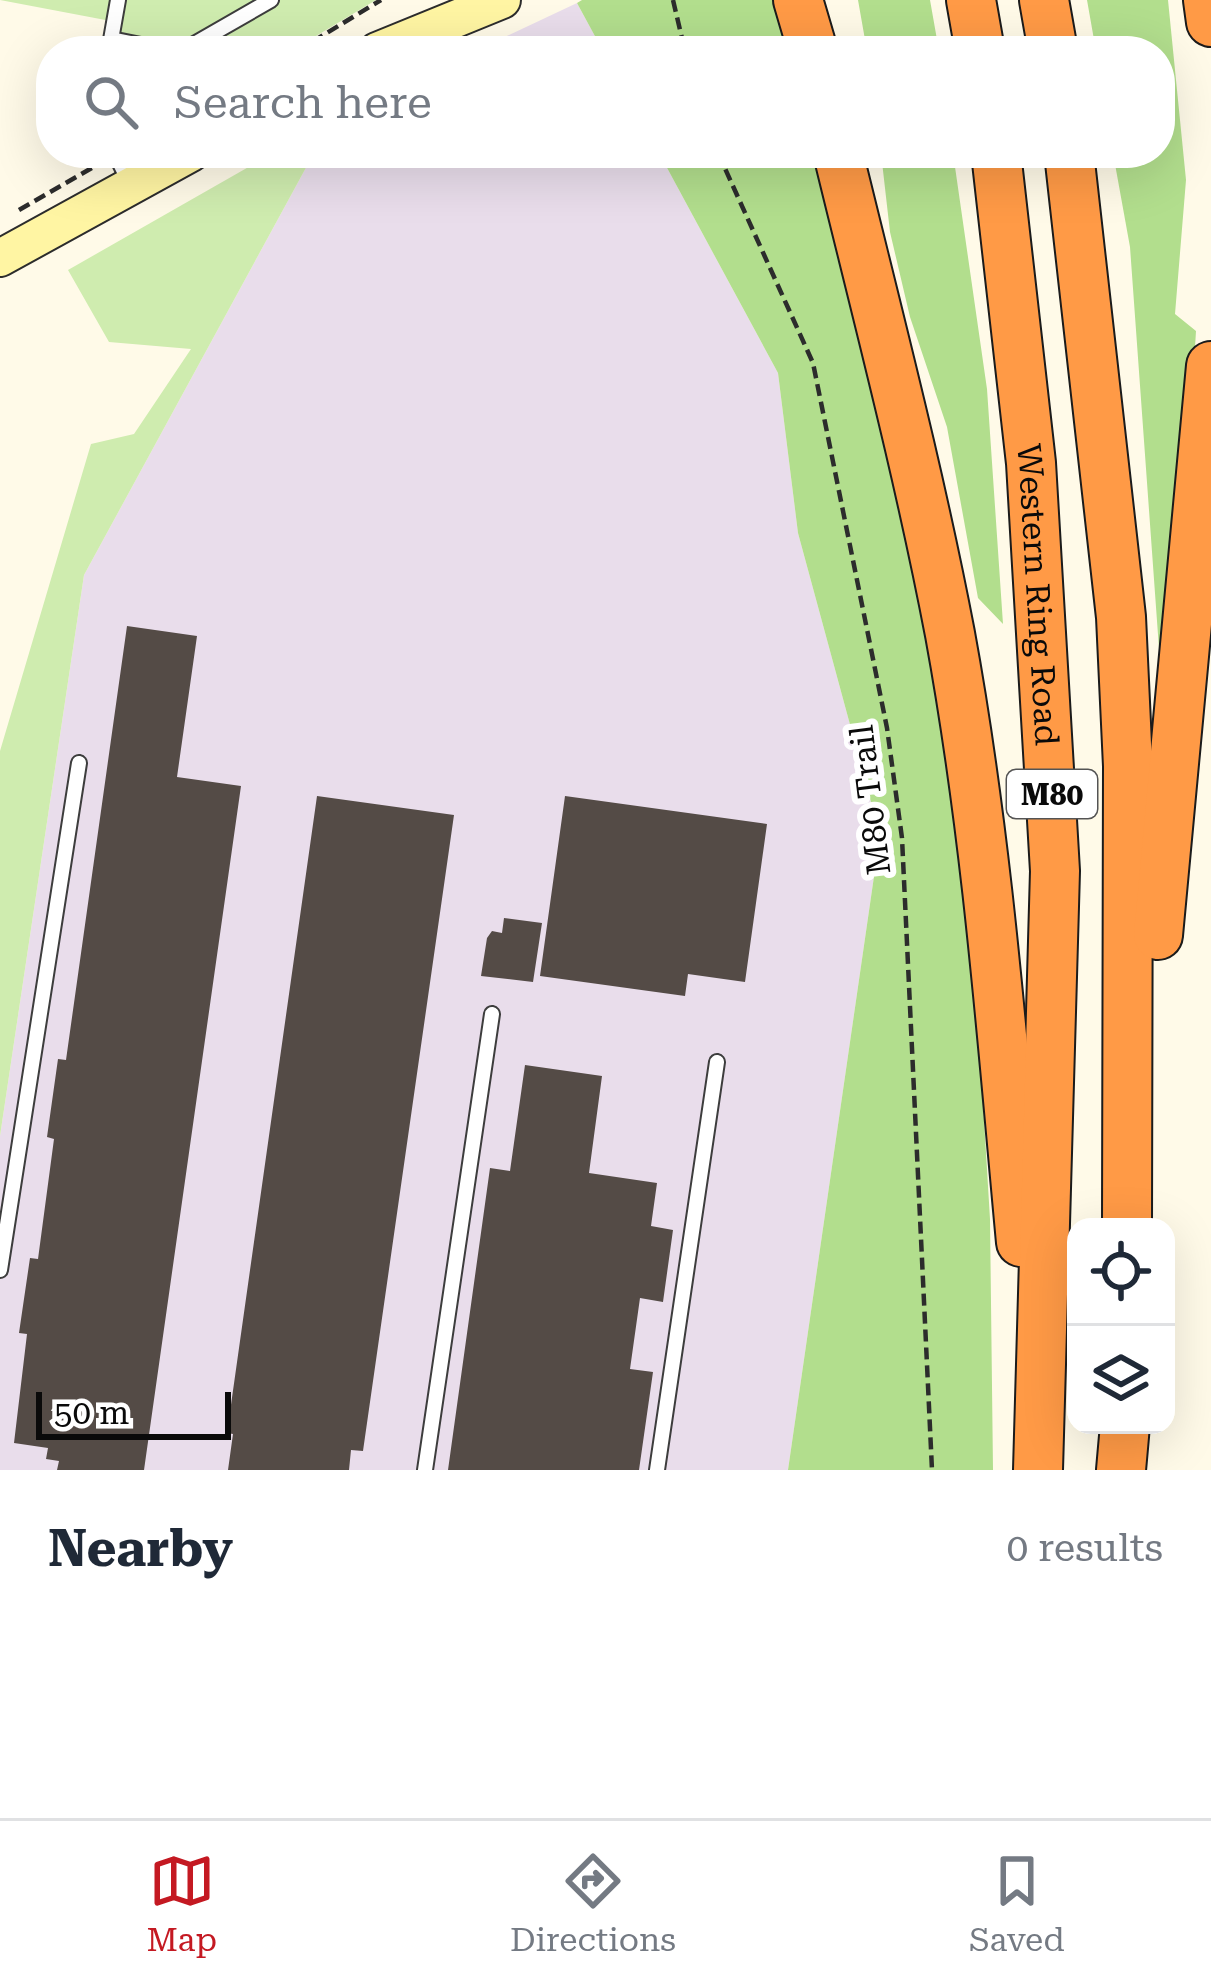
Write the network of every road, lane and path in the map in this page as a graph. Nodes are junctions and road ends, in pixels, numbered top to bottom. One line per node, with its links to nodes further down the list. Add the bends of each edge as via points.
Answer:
1 (118, 0): 13 (lane)
2 (271, 0): 14 (lane)
3 (381, 0): 15 (path)
4 (439, 0): 16 (main road)
5 (502, 0): 17 (main road)
6 (673, 0): 18 (path)
7 (799, 0): 19 (highway)
8 (829, 0): 20 (highway)
9 (971, 0): 21 (highway)
10 (1044, 0): 22 (highway)
11 (1208, 0): 12 (highway)
12 (1211, 22)
13 (112, 36)
14 (208, 36)
15 (322, 36)
16 (396, 36)
17 (411, 36)
18 (681, 36)
19 (809, 36)
20 (837, 36)
21 (977, 36)
22 (1050, 36)
23 (111, 168): 30 (path)
24 (115, 168): 32 (main road)
25 (725, 168): 44 (path, M80 Trail, via 813,363 887,728 902,838)
26 (842, 168): 31 (highway)
27 (854, 168): 31 (highway)
28 (998, 168): 41 (highway, Western Ring Road / M80, via 1031,463 1055,871)
29 (1072, 168): 37 (highway, M80, via 1121,616)
30 (0, 220)
31 (860, 242): 41 (highway, via 950,636 988,880)
32 (0, 258)
33 (1211, 366): 38 (highway, via 1164,829)
34 (79, 763): 39 (lane)
35 (491, 1014): 42 (lane)
36 (716, 1062): 43 (lane)
37 (1127, 1218)
38 (1141, 1218)
39 (0, 1270)
40 (1124, 1434): 45 (highway)
41 (1038, 1454)
42 (425, 1470)
43 (658, 1470)
44 (932, 1470)
45 (1121, 1470)

